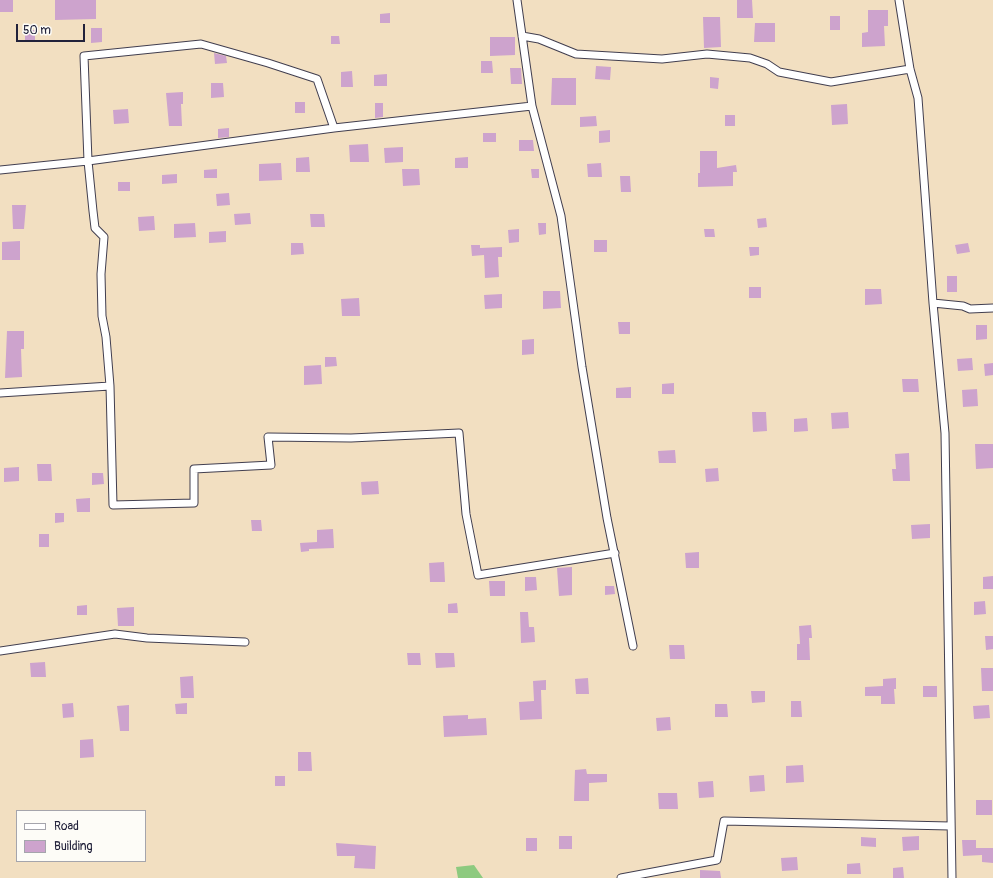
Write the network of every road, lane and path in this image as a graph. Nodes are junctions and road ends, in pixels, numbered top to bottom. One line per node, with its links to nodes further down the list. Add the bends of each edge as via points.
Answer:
1 (517, 0): 3 (street)
2 (899, 0): 4 (street)
3 (522, 36): 4 (street, via 539,39 576,54 662,59 707,54 750,58 779,72 831,82); 5 (street)
4 (910, 69): 9 (street, via 918,98)
5 (532, 106): 6 (street); 13 (street, via 561,216 582,367)
6 (334, 128): 7 (street); 7 (street, via 317,79 268,63 201,44 84,56)
7 (88, 161): 8 (street); 11 (street, via 95,228 104,237 101,274 102,316)
8 (0, 170)
9 (933, 303): 10 (street, via 970,309); 17 (street, via 944,433)
10 (993, 308)
11 (110, 386): 12 (street); 13 (street, via 113,505 194,503 194,469 271,465 268,437 351,438 459,433 466,514 478,575)
12 (0, 394)
13 (615, 553): 15 (street)
14 (245, 642): 16 (street, via 147,638 115,634)
15 (633, 646)
16 (0, 651)
17 (950, 826): 18 (street, via 724,821 717,860); 19 (street)
18 (621, 878)
19 (952, 878)

